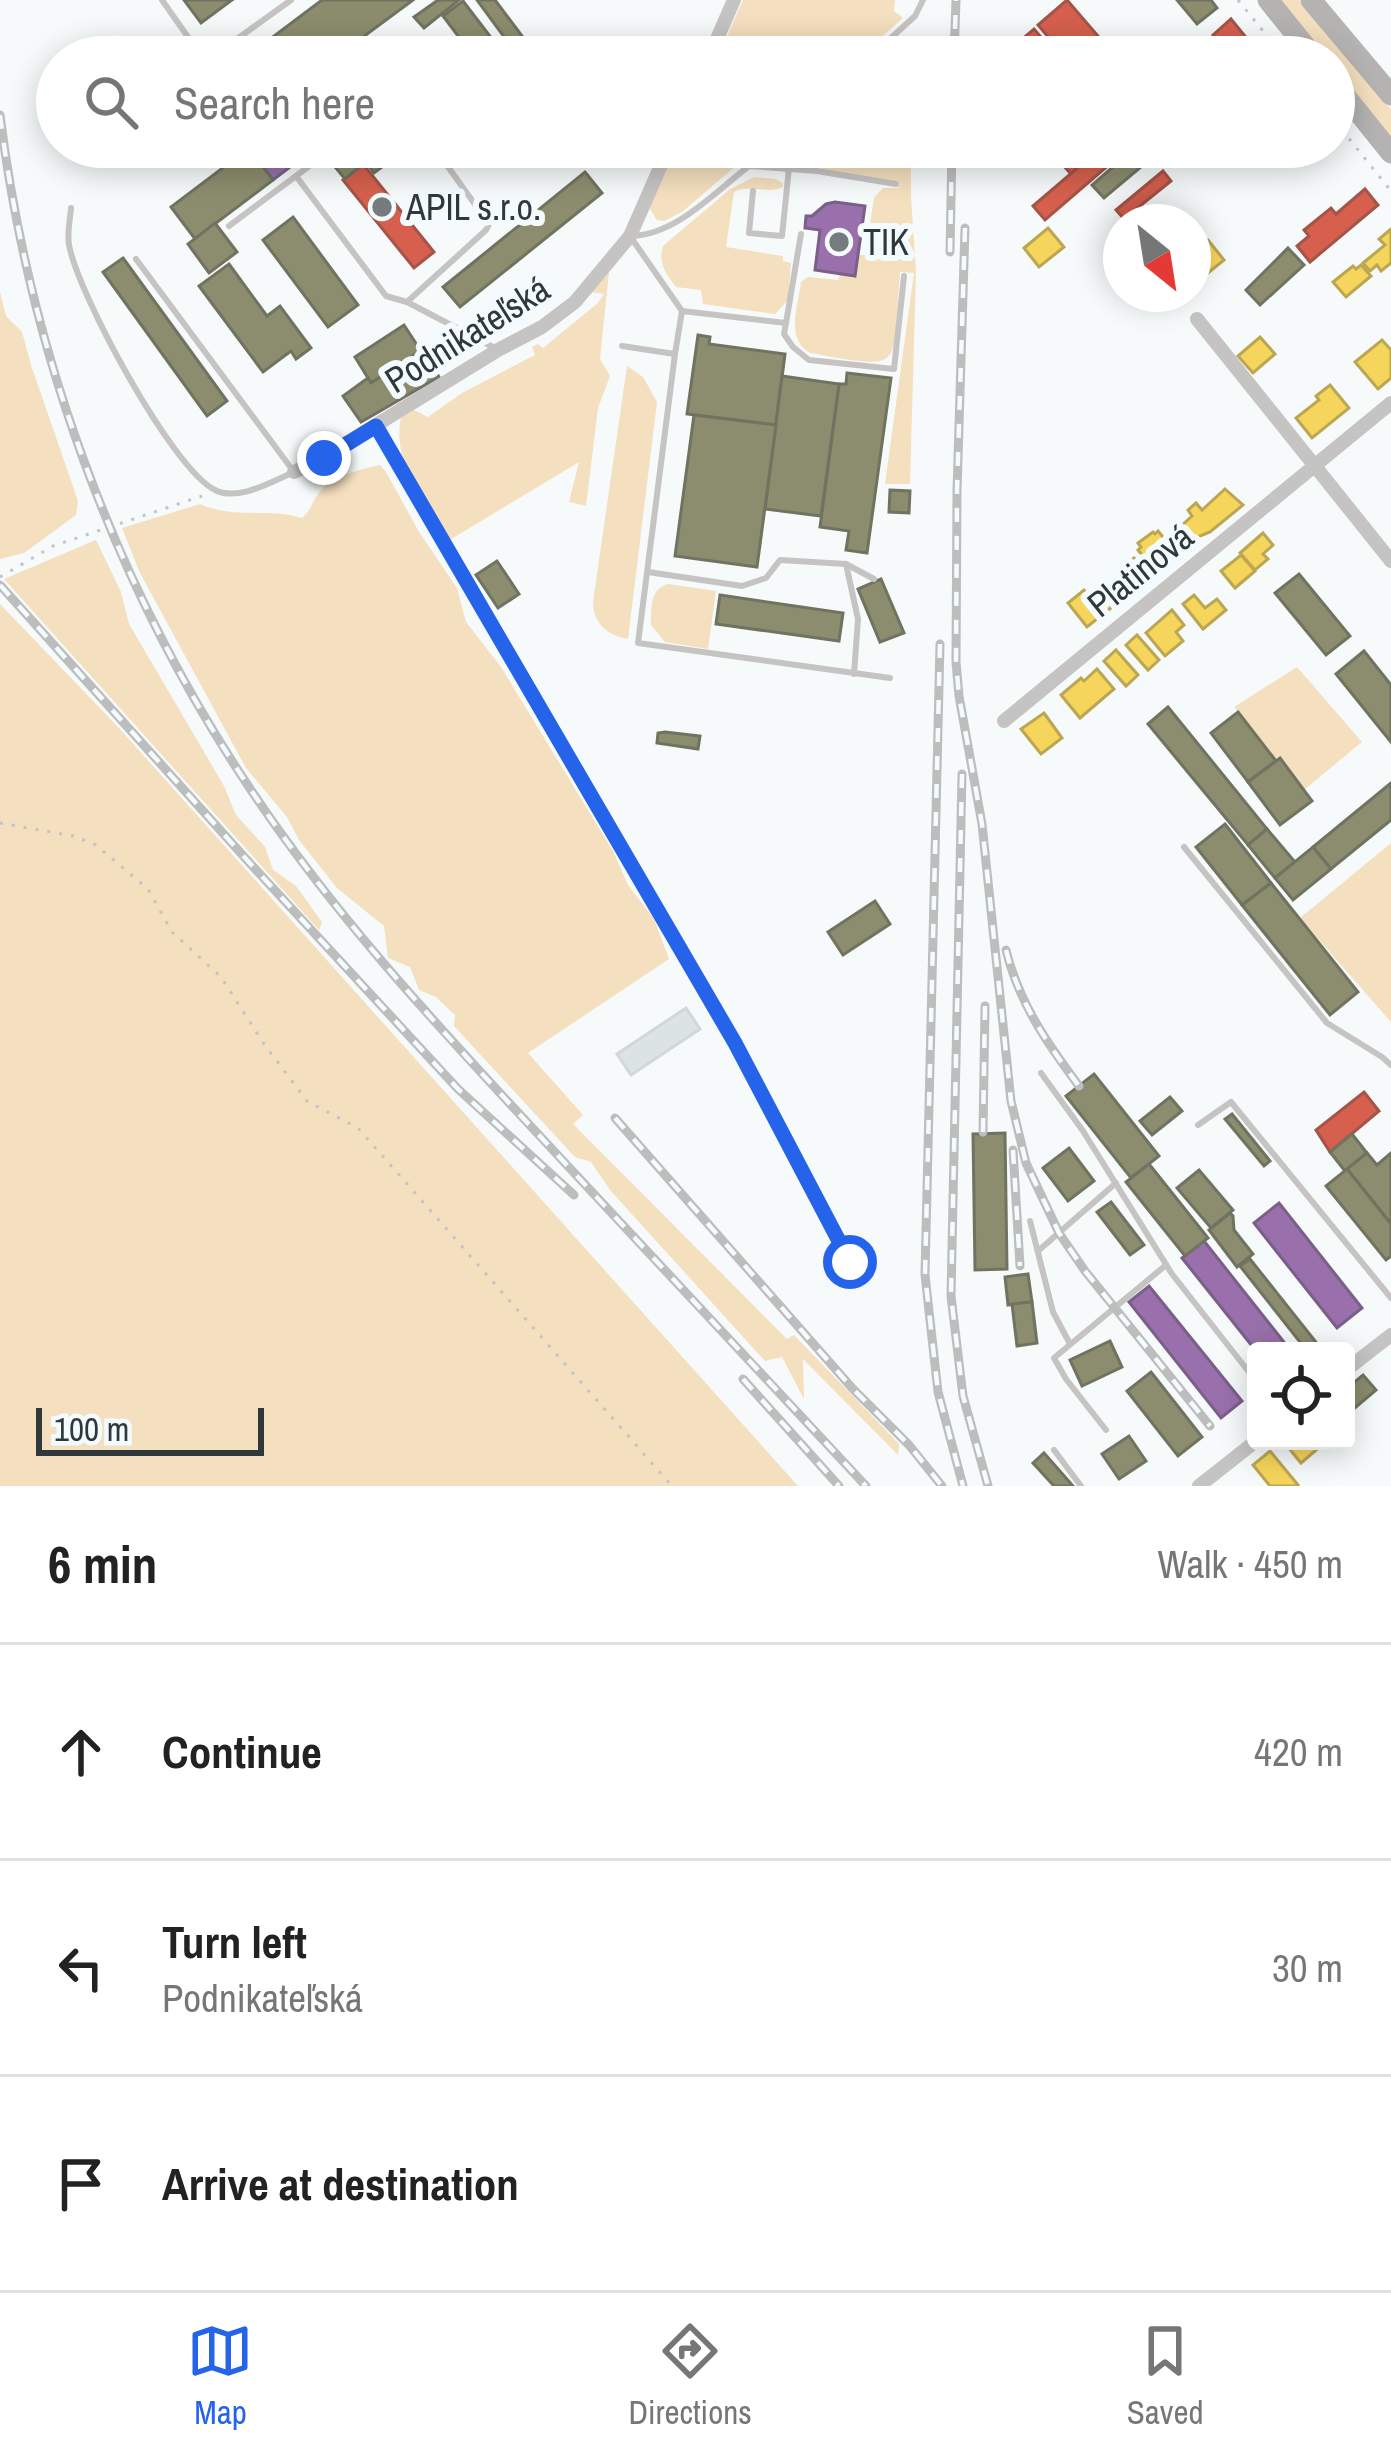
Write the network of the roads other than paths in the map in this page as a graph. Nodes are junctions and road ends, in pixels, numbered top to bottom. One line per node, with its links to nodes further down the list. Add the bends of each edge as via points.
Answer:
1 (162, 0): 7 (lane)
2 (291, 0): 8 (lane)
3 (734, 0): 9 (street)
4 (923, 0): 10 (lane)
5 (1268, 0): 11 (main road)
6 (1310, 0): 12 (main road)
7 (187, 36)
8 (241, 36)
9 (718, 36)
10 (893, 36)
11 (1297, 36)
12 (1341, 36)
13 (1355, 53): 14 (main road)
14 (1391, 95)
15 (1355, 108): 16 (main road)
16 (1391, 153)
17 (306, 168): 22 (lane)
18 (449, 168): 31 (lane, via 489,224)
19 (660, 168): 28 (street, Podnikateľská)
20 (746, 168): 28 (lane, via 666,228)
21 (788, 168): 23 (lane); 24 (lane, via 782,236 749,232)
22 (296, 176): 26 (lane); 31 (lane, via 386,296)
23 (896, 184)
24 (753, 191)
25 (71, 208): 41 (lane, via 68,243 90,305 124,371 198,477 214,490 239,493)
26 (229, 226)
27 (801, 234): 34 (lane)
28 (630, 236): 32 (lane); 36 (street, Podnikateľská, via 575,302)
29 (136, 260): 41 (lane)
30 (904, 276): 34 (lane, via 894,369 809,360 784,334)
31 (406, 302): 36 (lane)
32 (682, 311): 34 (lane); 37 (lane)
33 (1197, 319): 40 (street)
34 (786, 323)
35 (622, 346): 37 (lane)
36 (498, 350): 39 (street, Podnikateľská)
37 (675, 354): 44 (lane)
38 (1391, 403): 40 (street, Platinová)
39 (376, 426): 41 (street, Podnikateľská); 56 (lane, via 735,1043)
40 (1314, 466): 42 (street); 48 (street, Platinová)
41 (294, 472)
42 (1391, 561)
43 (846, 564): 44 (lane, via 780,560 766,578 742,586); 45 (lane); 46 (lane, via 858,619)
44 (647, 572): 46 (lane, via 638,644)
45 (874, 579)
46 (854, 674): 47 (lane)
47 (890, 679)
48 (1004, 722)
49 (1184, 847): 50 (lane, via 1327,1024)
50 (1391, 1065)
51 (1041, 1073): 53 (lane)
52 (1198, 1125): 58 (lane, via 1231,1102)
53 (1116, 1183): 55 (lane); 57 (lane)
54 (1030, 1221): 55 (lane)
55 (1038, 1251): 60 (lane)
56 (850, 1262)
57 (1166, 1265): 60 (lane); 62 (lane)
58 (1391, 1298)
59 (1391, 1335): 61 (street)
60 (1070, 1344): 63 (lane, via 1054,1358)
61 (1355, 1363)
62 (1247, 1369)
63 (1106, 1430)
64 (1247, 1448): 67 (street)
65 (1054, 1450): 66 (lane)
66 (1081, 1486)
67 (1199, 1486)

